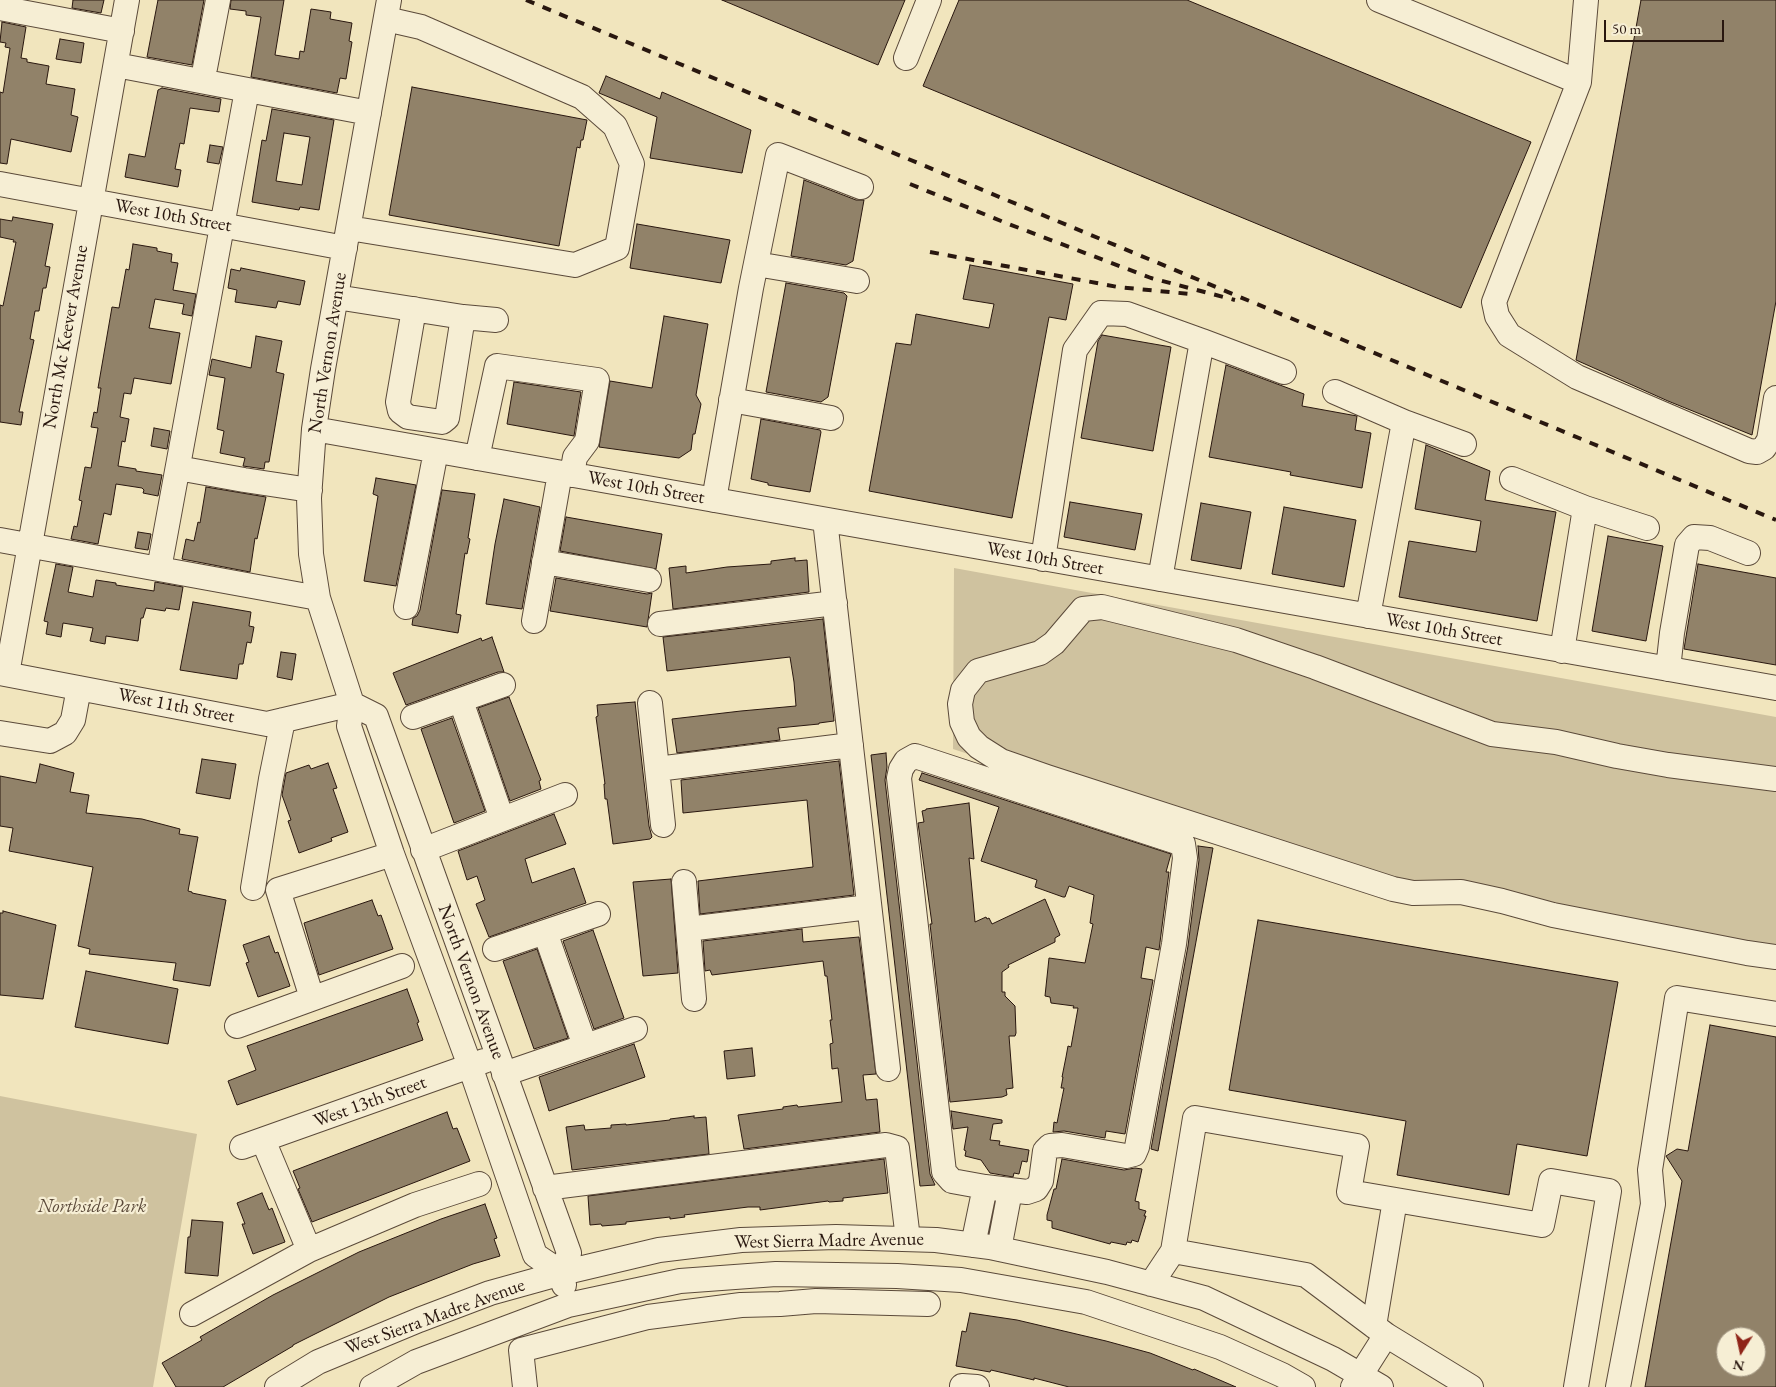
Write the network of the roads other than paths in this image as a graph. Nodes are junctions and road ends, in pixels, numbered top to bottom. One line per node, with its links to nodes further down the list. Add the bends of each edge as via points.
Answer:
1 (128, 0): 8 (street, North Mc Keever Avenue)
2 (218, 0): 11 (street)
3 (929, 0): 9 (street)
4 (1379, 0): 12 (street)
5 (1586, 0): 12 (street)
6 (0, 8): 8 (street)
7 (387, 10): 14 (street, North Vernon Avenue); 19 (street, West 10th Street, via 582,97 615,126 632,164 617,248 575,265)
8 (122, 31): 10 (street, North Mc Keever Avenue)
9 (906, 58)
10 (116, 65): 13 (street); 17 (street, North Mc Keever Avenue)
11 (205, 68)
12 (1579, 82): 29 (street, via 1494,302 1497,316 1510,335 1577,377 1749,451 1757,452 1769,440)
13 (247, 90): 14 (street); 18 (street)
14 (369, 113): 19 (street, North Vernon Avenue)
15 (0, 184): 17 (street, West 10th Street)
16 (861, 187): 20 (street, via 778,155)
17 (90, 201): 18 (street, West 10th Street); 48 (street, North Mc Keever Avenue)
18 (222, 225): 19 (street, West 10th Street); 39 (street)
19 (347, 238): 22 (street, North Vernon Avenue)
20 (756, 264): 21 (street); 30 (street)
21 (857, 281)
22 (336, 297): 23 (street); 34 (street, North Vernon Avenue)
23 (414, 310): 24 (street); 31 (street, via 398,402)
24 (463, 317): 25 (street); 31 (street, via 448,418 442,422 408,417)
25 (496, 320)
26 (1202, 341): 27 (street); 50 (street, via 1126,314 1101,313 1075,350); 53 (street)
27 (1284, 372)
28 (1335, 392): 33 (street)
29 (1776, 398)
30 (731, 400): 32 (street); 43 (street)
31 (400, 411): 35 (street)
32 (831, 418)
33 (1404, 422): 36 (street); 58 (street)
34 (314, 429): 35 (street, West 10th Street); 42 (street, North Vernon Avenue)
35 (395, 444): 37 (street, West 10th Street)
36 (1464, 444)
37 (436, 451): 38 (street, West 10th Street); 57 (street)
38 (477, 458): 40 (street, West 10th Street); 40 (street, via 497,366 598,380 587,441)
39 (178, 468): 42 (street); 52 (street)
40 (566, 474): 43 (street, West 10th Street); 51 (street)
41 (1512, 479): 44 (street)
42 (310, 490): 55 (street, North Vernon Avenue, via 311,554)
43 (714, 500): 45 (street, West 10th Street)
44 (1585, 508): 46 (street); 61 (street)
45 (825, 520): 50 (street, West 10th Street); 56 (street)
46 (1647, 528)
47 (0, 540): 48 (street)
48 (30, 546): 52 (street); 63 (street, North Mc Keever Avenue)
49 (1748, 553): 62 (street, via 1710,538 1694,537 1687,545)
50 (1043, 558): 53 (street, West 10th Street)
51 (544, 562): 54 (street); 59 (street)
52 (159, 569): 55 (street)
53 (1160, 579): 58 (street, West 10th Street)
54 (649, 580)
55 (318, 598): 69 (street, North Vernon Avenue)
56 (835, 603): 60 (street); 73 (street)
57 (406, 607)
58 (1368, 616): 61 (street, West 10th Street)
59 (534, 621)
60 (660, 624)
61 (1562, 651): 62 (street, West 10th Street)
62 (1668, 669): 66 (street, West 10th Street)
63 (4, 673): 65 (street, West 11th Street)
64 (503, 685): 67 (street)
65 (79, 688): 71 (street, West 11th Street, via 267,724); 72 (street, via 74,720 65,734 50,741)
66 (1776, 688)
67 (461, 701): 70 (street); 77 (street)
68 (650, 703): 74 (street)
69 (352, 704): 71 (street, West 11th Street); 79 (street, North Vernon Avenue, via 376,716); 80 (street, North Vernon Avenue, via 349,726)
70 (413, 717)
71 (283, 720): 82 (street)
72 (0, 733)
73 (851, 745): 74 (street); 83 (street)
74 (657, 769): 78 (street)
75 (1776, 779): 88 (street, via 1668,765 1556,742 1492,734 1236,640 1102,607 1083,609 1054,643 1040,653 978,671 963,690 960,704 968,737 1001,761 1393,889 1413,893 1461,892 1553,915)
76 (565, 795): 77 (street)
77 (502, 819): 79 (street)
78 (663, 825)
79 (424, 850): 96 (street, North Vernon Avenue)
80 (392, 854): 90 (street, via 278,890); 97 (street, North Vernon Avenue)
81 (684, 882): 85 (street)
82 (253, 888)
83 (870, 907): 85 (street); 98 (street)
84 (598, 914): 86 (street)
85 (688, 929): 91 (street)
86 (545, 932): 87 (street); 95 (street)
87 (495, 949)
88 (1776, 957)
89 (402, 966): 90 (street)
90 (312, 998): 93 (street)
91 (694, 999)
92 (1776, 1014): 123 (street, via 1677,998 1650,1170 1653,1204)
93 (237, 1026)
94 (635, 1029): 95 (street, West 13th Street)
95 (584, 1046): 96 (street, West 13th Street)
96 (501, 1065): 97 (street, West 13th Street); 101 (street, North Vernon Avenue)
97 (470, 1066): 107 (street, West 13th Street, via 253,1144); 109 (street, North Vernon Avenue, via 535,1255)
98 (888, 1069)
99 (479, 1184): 107 (street, via 415,1205)
100 (984, 1187): 102 (street); 102 (street, via 952,1181 944,1172 899,778 906,761 916,756 1183,844 1185,858 1174,944 1134,1154 1126,1156 1062,1145 1050,1146 1045,1151 1041,1181 1036,1189); 105 (street)
101 (545, 1188): 104 (street, via 886,1146 897,1148); 109 (street, North Vernon Avenue, via 569,1253)
102 (1010, 1191): 106 (street)
103 (1395, 1200): 108 (street, via 1349,1192 1357,1146 1195,1118); 114 (street); 122 (street, via 1542,1225 1551,1181 1609,1191)
104 (908, 1239): 105 (street, West Sierra Madre Avenue); 109 (street, West Sierra Madre Avenue, via 741,1240 659,1250)
105 (973, 1245): 106 (street, West Sierra Madre Avenue)
106 (999, 1249): 110 (street, West Sierra Madre Avenue)
107 (309, 1250): 113 (street)
108 (1173, 1251): 110 (street); 114 (street, via 1306,1275)
109 (562, 1273): 112 (street, North Vernon Avenue); 116 (street, West Sierra Madre Avenue, via 490,1293 419,1320 318,1362)
110 (1151, 1284): 115 (street, West Sierra Madre Avenue, via 1204,1298 1334,1359)
111 (928, 1304): 118 (street, via 816,1301 741,1305 648,1317 521,1350)
112 (568, 1305): 117 (street, West Sierra Madre Avenue, via 416,1362); 119 (street, West Sierra Madre Avenue, via 680,1281 776,1274 961,1280 1086,1302 1220,1347)
113 (192, 1314)
114 (1380, 1331): 115 (street); 121 (street)
115 (1356, 1381): 120 (street, West Sierra Madre Avenue)
116 (277, 1387)
117 (372, 1387)
118 (525, 1387)
119 (1303, 1387)
120 (1381, 1387)
121 (1471, 1387)
122 (1576, 1387)
123 (1618, 1387)

